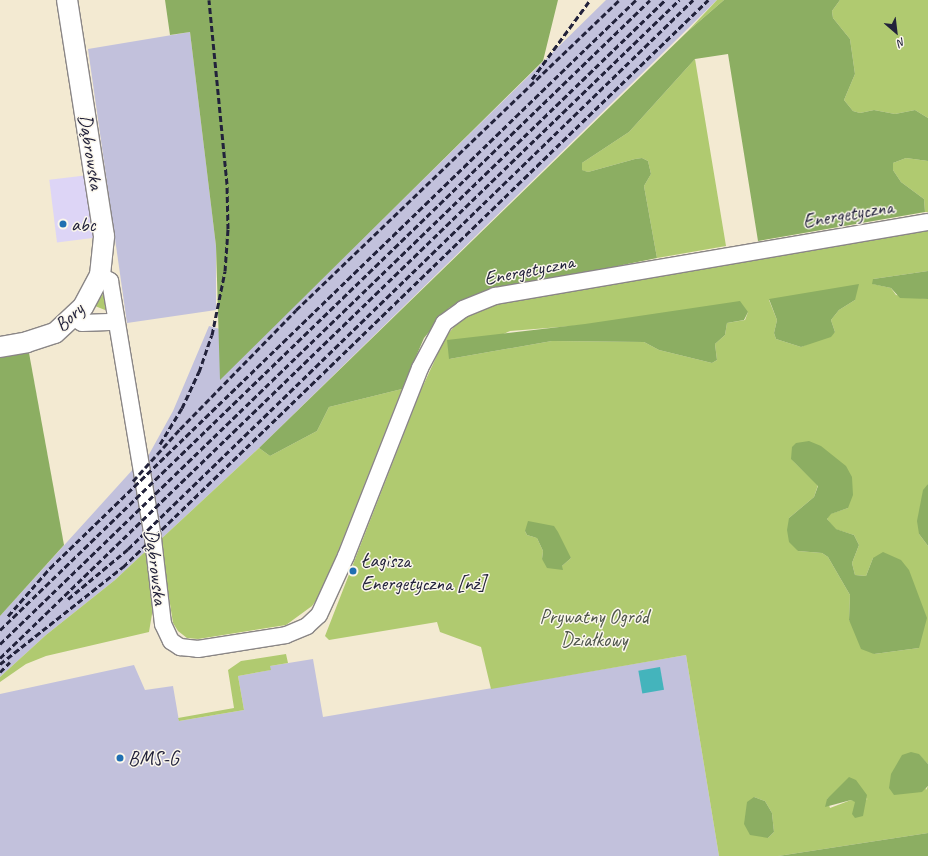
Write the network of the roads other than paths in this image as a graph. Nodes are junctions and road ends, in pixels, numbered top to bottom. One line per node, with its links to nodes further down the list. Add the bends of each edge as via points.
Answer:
1 (68, 0): 3 (street, Dąbrowska, via 104,236)
2 (928, 222): 7 (street, Energetyczna, via 495,296 463,308 444,323 420,368)
3 (100, 275): 4 (street, Bory, via 93,292); 5 (street, Dąbrowska, via 110,281)
4 (74, 318): 5 (street, via 82,323); 6 (street, Bory, via 55,333 27,342)
5 (116, 322): 7 (street, Dąbrowska, via 153,538 164,624 171,641 180,648 198,649 286,635 307,626)
6 (0, 346)
7 (326, 604)

